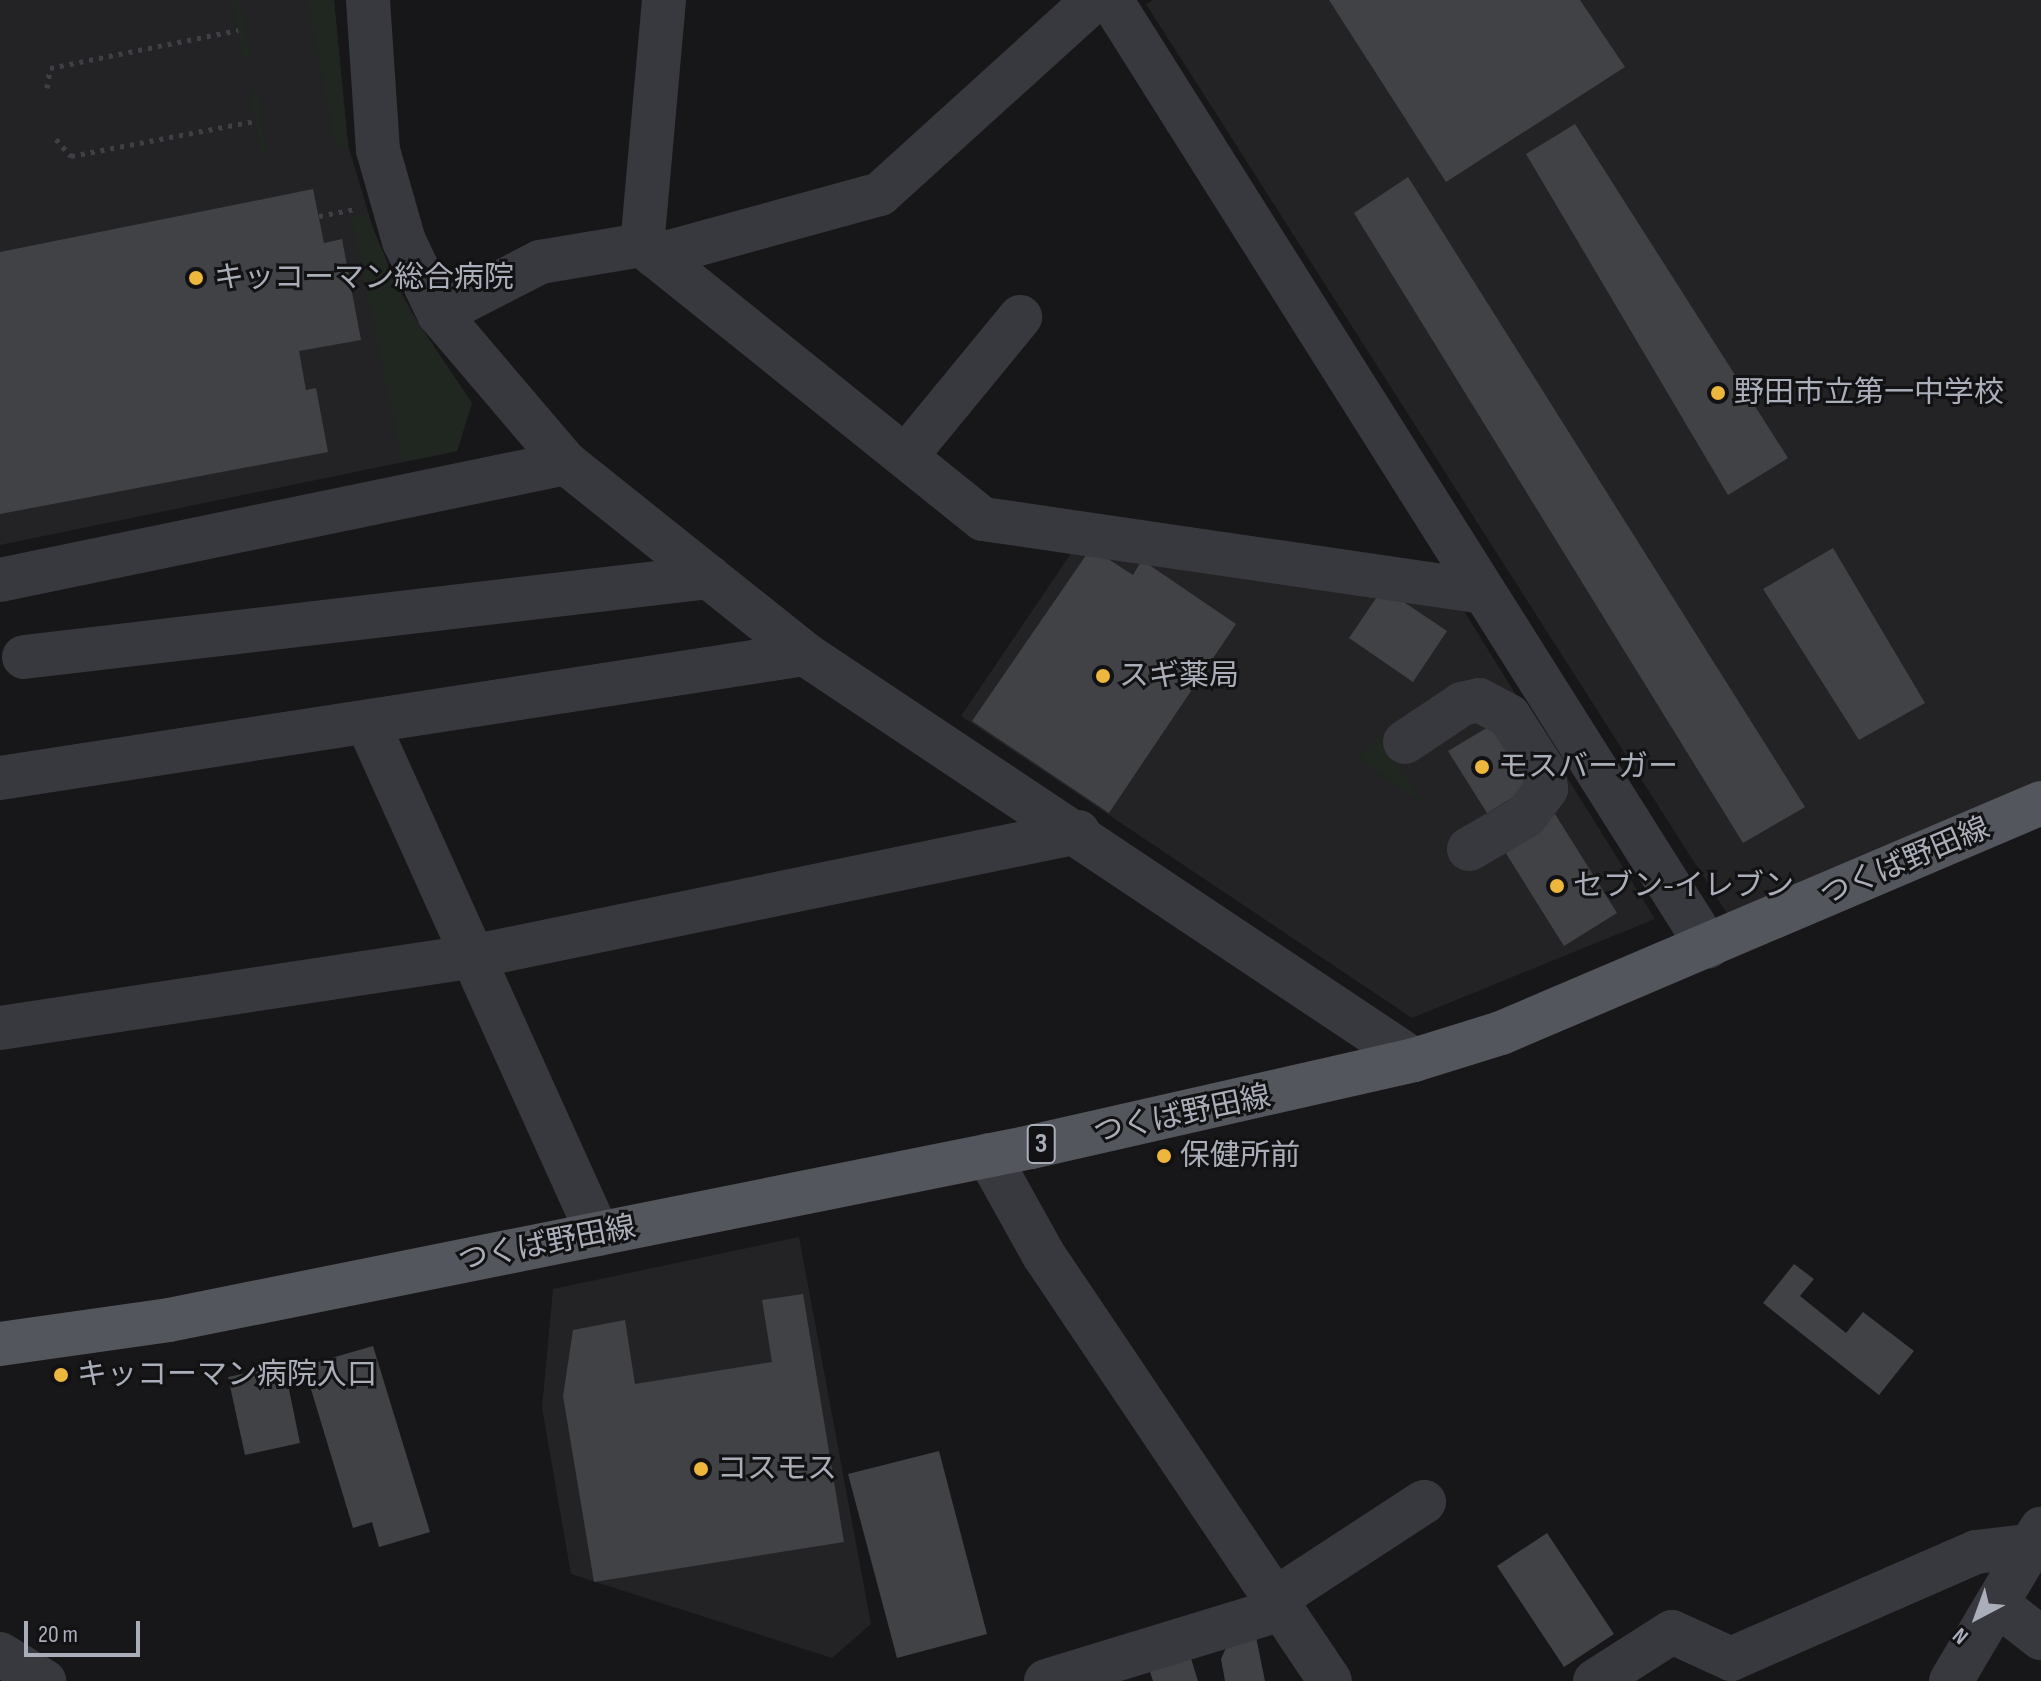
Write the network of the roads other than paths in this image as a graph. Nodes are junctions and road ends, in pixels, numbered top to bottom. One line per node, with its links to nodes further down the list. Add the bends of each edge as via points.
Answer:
1 (368, 0): 5 (street, via 378,150 404,241)
2 (664, 0): 4 (street)
3 (1113, 2): 4 (street, via 880,194); 11 (street)
4 (648, 250): 5 (street, via 540,262); 7 (street)
5 (439, 314): 8 (street)
6 (1020, 317): 7 (street)
7 (906, 456): 11 (street, via 983,519)
8 (566, 463): 9 (street); 10 (street)
9 (709, 577): 12 (street); 13 (street)
10 (0, 580)
11 (1484, 592): 20 (street)
12 (805, 654): 14 (street); 18 (street)
13 (24, 657)
14 (367, 722): 16 (street); 21 (street)
15 (1405, 742): 19 (street, via 1479,700 1509,716 1543,769 1546,789 1526,816)
16 (0, 778)
17 (2041, 803): 20 (main road, つくば野田線 / 3)
18 (1078, 832): 21 (street); 23 (street)
19 (1469, 849)
20 (1708, 947): 23 (main road, つくば野田線 / 3, via 1501,1033)
21 (471, 957): 22 (street); 25 (street)
22 (0, 1028)
23 (1414, 1060): 24 (main road, つくば野田線 / 3)
24 (988, 1155): 25 (main road, つくば野田線 / 3); 29 (street, via 1043,1254)
25 (598, 1234): 26 (main road, つくば野田線 / 3, via 169,1320)
26 (4, 1336)
27 (1424, 1502): 29 (street)
28 (2038, 1537): 30 (street); 36 (street, via 1976,1552 1731,1659 1672,1632)
29 (1279, 1604): 34 (street); 35 (street)
30 (2001, 1607): 31 (street); 37 (street)
31 (2041, 1638)
32 (0, 1654): 33 (street)
33 (44, 1681)
34 (1046, 1681)
35 (1330, 1681)
36 (1595, 1681)
37 (1951, 1681)

